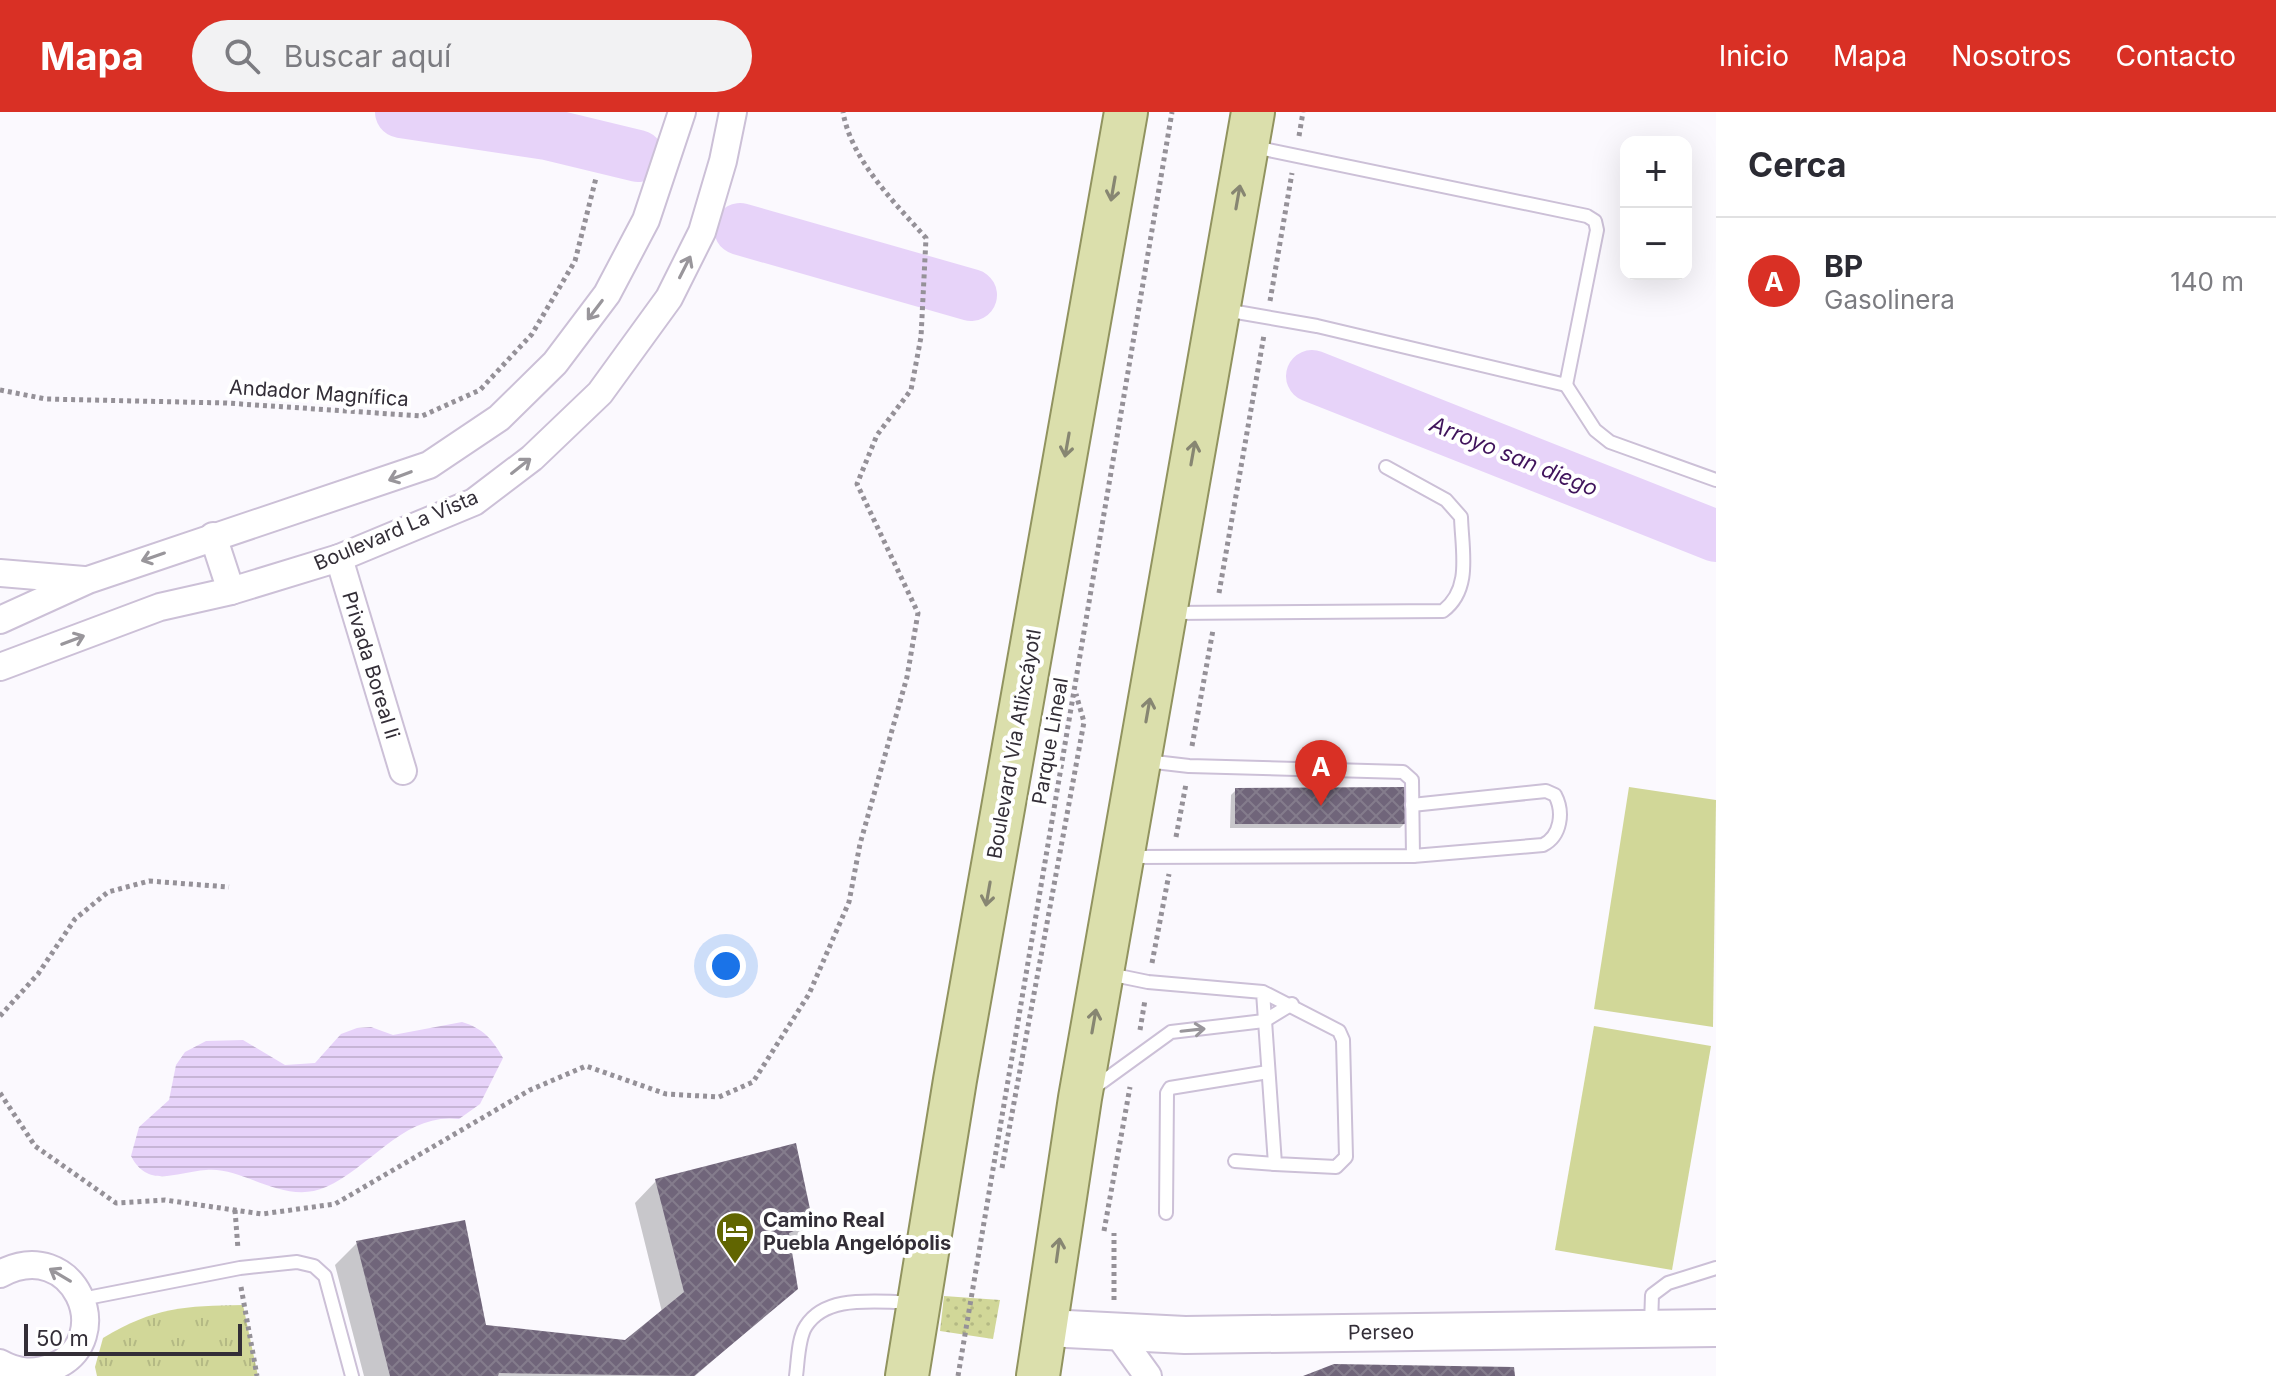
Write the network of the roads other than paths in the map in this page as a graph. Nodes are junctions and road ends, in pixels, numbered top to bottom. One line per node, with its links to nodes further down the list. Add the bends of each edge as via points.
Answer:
1 (682, 112): 9 (street, one-way to 9, via 646,220 607,294 555,363 499,418 429,465)
2 (733, 112): 10 (street, Boulevard La Vista, one-way to 2, via 474,502 532,458 600,393 669,298 702,232)
3 (1126, 112): 34 (main road, Boulevard Vía Atlixcáyotl, one-way to 34)
4 (1250, 129): 5 (main road, one-way to 4); 6 (lane, via 1295,157 1595,221)
5 (1219, 309): 6 (lane, via 1317,326); 14 (main road, one-way to 5)
6 (1566, 385): 8 (lane, via 1595,430 1610,442)
7 (1386, 467): 14 (lane, via 1446,500 1461,517 1463,586 1443,611)
8 (1716, 480)
9 (213, 536): 12 (street, one-way to 12); 13 (street)
10 (339, 558): 13 (street, Boulevard La Vista); 18 (street, Privada Boreal Ii)
11 (0, 573): 12 (street)
12 (88, 580): 15 (street)
13 (231, 591): 16 (street, Boulevard La Vista, one-way to 13, via 160,607)
14 (1165, 613): 17 (main road, one-way to 14)
15 (0, 620)
16 (0, 667)
17 (1140, 760): 19 (lane, via 1403,772 1412,780); 20 (main road)
18 (403, 771)
19 (1412, 805): 21 (lane); 21 (lane, via 1546,791 1559,803 1558,830 1543,845)
20 (1123, 856): 21 (lane); 22 (main road)
21 (1413, 856)
22 (1102, 972): 23 (lane, via 1148,982); 27 (main road, one-way to 22)
23 (1263, 992): 24 (lane); 25 (lane)
24 (1292, 1004): 25 (lane); 29 (lane, via 1339,1031 1343,1040 1346,1157 1336,1167)
25 (1264, 1021): 26 (lane); 27 (lane, one-way to 25, via 1171,1032)
26 (1268, 1072): 29 (lane); 30 (lane, via 1170,1088)
27 (1080, 1098): 35 (main road, one-way to 27)
28 (1235, 1161): 29 (lane)
29 (1275, 1164)
30 (1166, 1213)
31 (6, 1264): 33 (street, one-way to 31, via 57,1270)
32 (1716, 1268): 38 (lane, via 1668,1283 1652,1295)
33 (82, 1299): 40 (street, via 85,1323); 41 (lane, via 240,1268 297,1262 314,1266 325,1276)
34 (920, 1302): 42 (lane, via 838,1304 818,1313 804,1328); 43 (main road, Boulevard Vía Atlixcáyotl)
35 (1047, 1328): 37 (street, Perseo); 44 (main road)
36 (1716, 1328): 38 (street, Perseo)
37 (1114, 1329): 38 (street, Perseo, via 1185,1335); 45 (street)
38 (1650, 1329)
39 (11, 1370): 40 (street)
40 (65, 1370)
41 (352, 1376)
42 (796, 1376)
43 (907, 1376)
44 (1038, 1376)
45 (1148, 1376)

